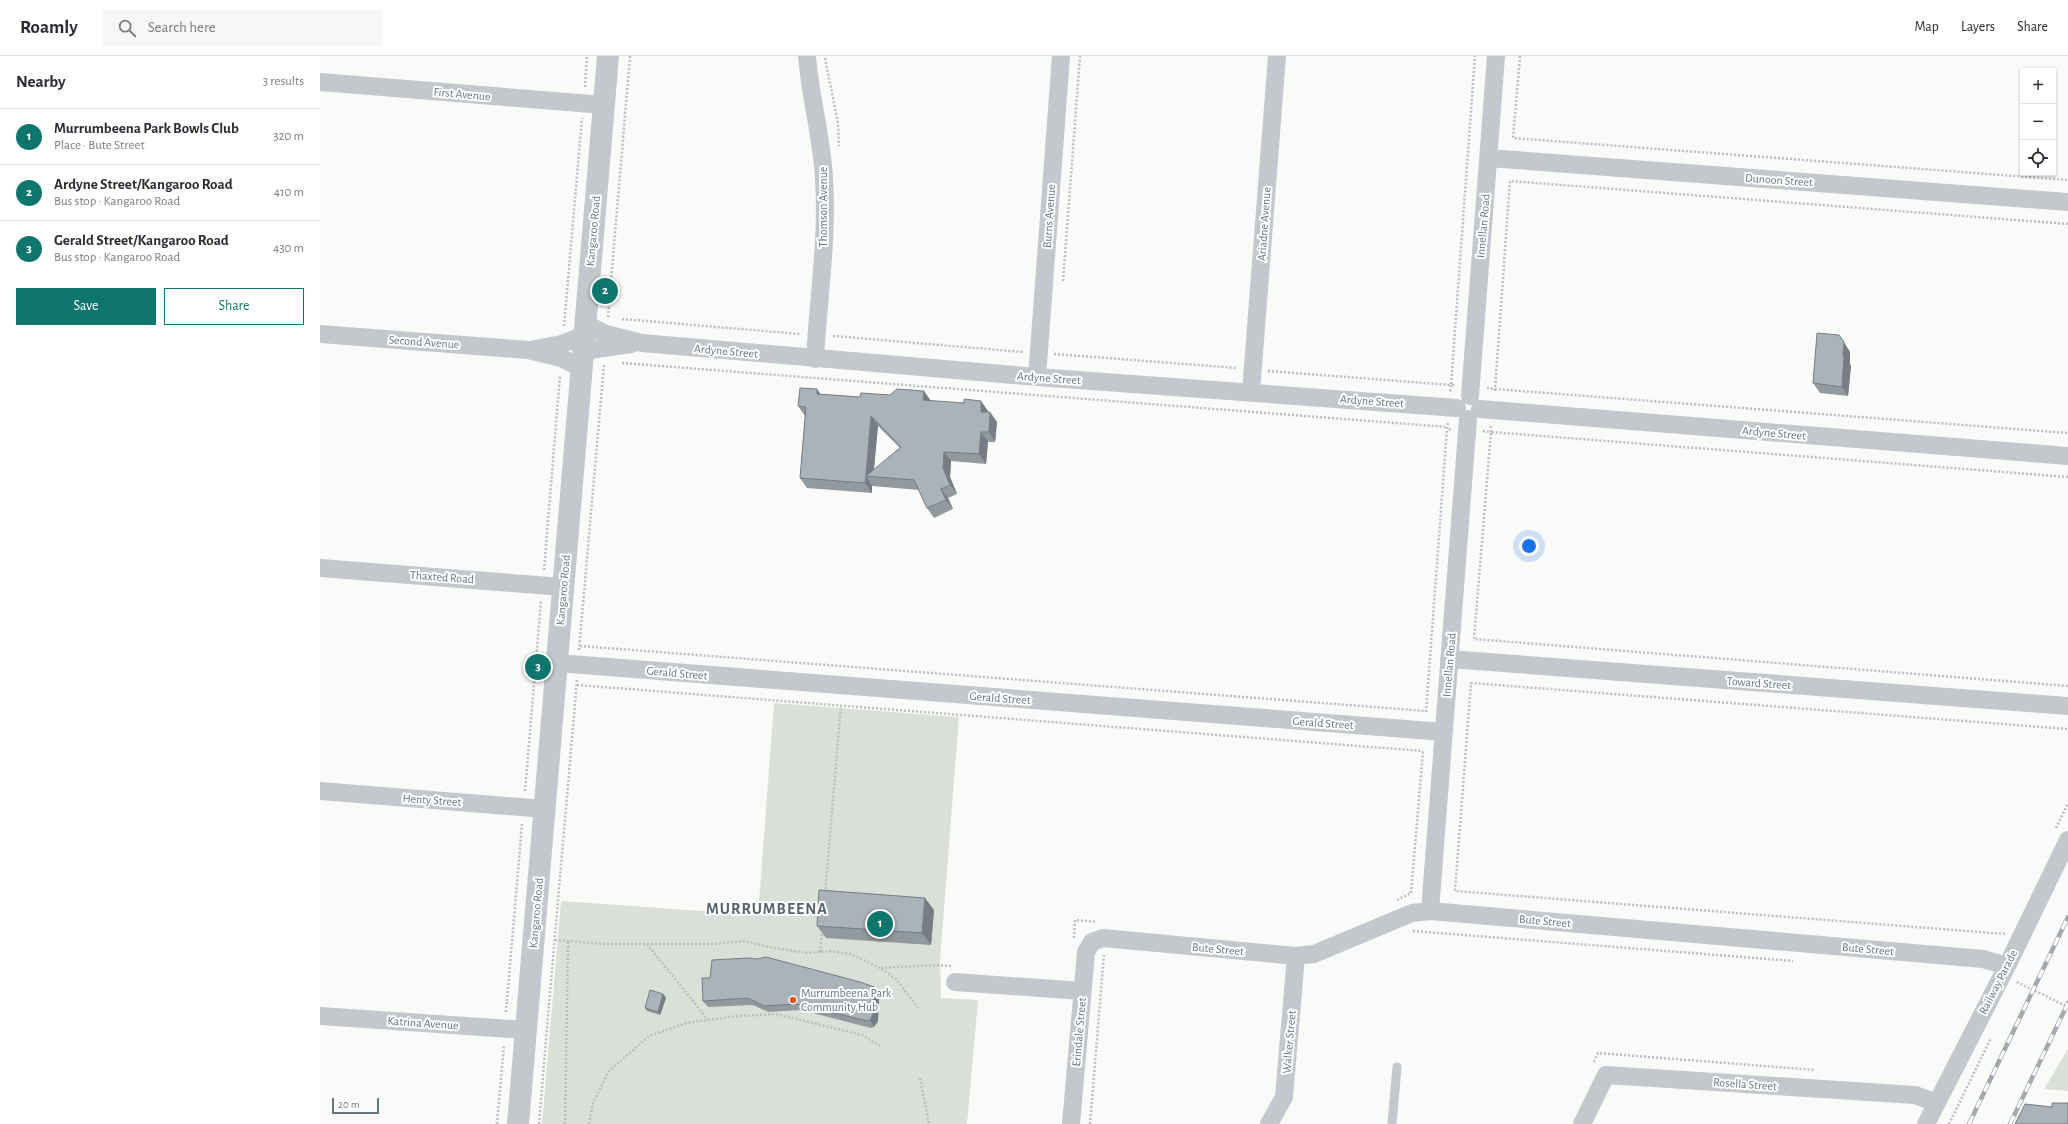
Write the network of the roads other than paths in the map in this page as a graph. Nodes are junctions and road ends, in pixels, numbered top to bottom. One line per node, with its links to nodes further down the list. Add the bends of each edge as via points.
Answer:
1 (608, 56): 7 (street, Kangaroo Road)
2 (807, 56): 14 (street, Thomson Avenue, via 820,135 825,214)
3 (1061, 56): 15 (street, Burns Avenue)
4 (1277, 56): 16 (street, Ariadne Avenue)
5 (1496, 56): 8 (street, Innellan Road)
6 (320, 82): 7 (street, First Avenue)
7 (594, 105): 12 (street, Kangaroo Road)
8 (1489, 158): 9 (street, Dunoon Street); 17 (street, Innellan Road)
9 (2068, 202)
10 (320, 334): 13 (street, Second Avenue)
11 (642, 343): 12 (street, Ardyne Street); 12 (street, Ardyne Street, via 606,334); 14 (street, Ardyne Street)
12 (584, 344): 13 (street, Second Avenue); 13 (street); 20 (street, Kangaroo Road)
13 (562, 351)
14 (815, 359): 15 (street, Ardyne Street)
15 (1037, 377): 16 (street, Ardyne Street)
16 (1251, 392): 17 (street, Ardyne Street)
17 (1469, 408): 18 (street, Ardyne Street); 21 (street, Innellan Road)
18 (2068, 456)
19 (320, 568): 20 (street, Thaxted Road)
20 (553, 586): 22 (street, Kangaroo Road)
21 (1449, 659): 23 (street, Toward Street); 24 (street, Innellan Road)
22 (568, 664): 24 (street, Gerald Street); 26 (street, Kangaroo Road)
23 (2068, 706)
24 (1444, 732): 28 (street, Innellan Road)
25 (320, 791): 26 (street, Henty Street)
26 (534, 808): 35 (street, Kangaroo Road)
27 (2068, 840): 31 (street, Railway Parade)
28 (1430, 911): 30 (street, Bute Street, via 1412,913 1314,954); 31 (street, Bute Street, via 1982,959)
29 (1092, 942): 30 (street, Bute Street, via 1103,938); 33 (street, Erindale Street, via 1086,952)
30 (1296, 956): 40 (street, Walker Street, via 1284,1097)
31 (2007, 966): 37 (street, Railway Parade)
32 (955, 982): 33 (street)
33 (1082, 991): 39 (street, Erindale Street)
34 (320, 1016): 35 (street, Katrina Avenue)
35 (526, 1030): 38 (street, Kangaroo Road)
36 (1397, 1067): 41 (lane)
37 (1937, 1103): 42 (street, Rosella Street, via 1915,1095 1606,1075); 43 (street, Railway Parade)
38 (518, 1124)
39 (1071, 1124)
40 (1269, 1124)
41 (1392, 1124)
42 (1582, 1124)
43 (1926, 1124)

